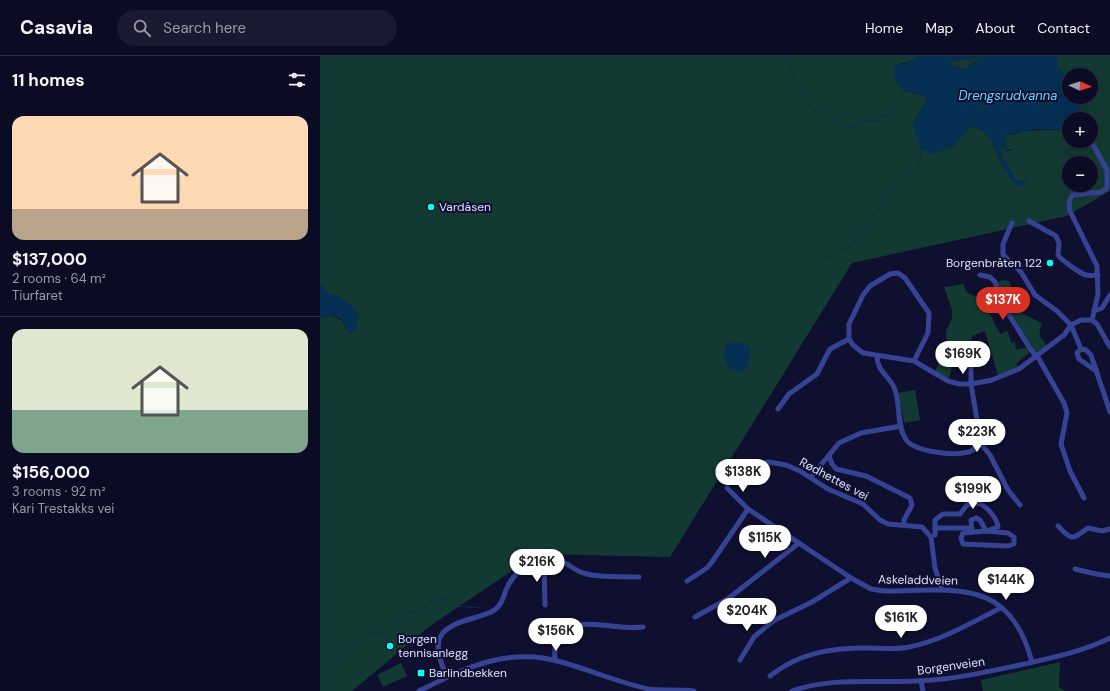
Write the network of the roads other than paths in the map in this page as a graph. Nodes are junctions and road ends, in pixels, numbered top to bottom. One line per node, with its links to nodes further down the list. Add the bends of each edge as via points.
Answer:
1 (1095, 148): 5 (street, via 1107,170 1107,188 1102,192 1072,195 1069,205 1095,259)
2 (1029, 221): 5 (street, via 1056,236 1059,243 1058,255 1063,260 1082,274)
3 (1012, 223): 9 (street, via 1003,244 1003,256 1022,272 1035,295 1054,308)
4 (980, 275): 15 (street, via 995,282 1000,300)
5 (1098, 275): 7 (street, via 1098,294)
6 (1110, 295): 7 (street, via 1102,308)
7 (1094, 311): 8 (street)
8 (1092, 320): 9 (street, via 1081,320); 11 (street, via 1102,330)
9 (1071, 325): 13 (street); 15 (street, via 1064,335)
10 (849, 339): 14 (street, via 863,353); 16 (street, via 849,324 863,295 879,280 898,273 905,278 927,307 930,318 928,333); 19 (street, via 830,349 817,374 789,394)
11 (1110, 347)
12 (971, 348): 18 (street)
13 (1081, 349): 17 (street, via 1091,354); 17 (street, via 1077,353 1079,359)
14 (877, 356): 16 (street); 21 (street, via 880,370 896,393)
15 (1036, 356): 18 (street, via 1007,375); 27 (street, via 1064,403 1066,413 1061,444 1070,471)
16 (914, 361): 18 (street, via 948,381)
17 (1096, 371): 20 (street)
18 (971, 384): 22 (street)
19 (778, 409)
20 (1110, 412)
21 (901, 426): 22 (street, via 905,439 917,448 952,454 968,452); 23 (street, via 861,433 844,440)
22 (981, 444): 28 (street, via 990,455 1008,490)
23 (829, 456): 25 (street); 30 (street, via 836,469 866,476 910,498 912,505)
24 (736, 467): 25 (street, Rødhettes vei, via 777,462)
25 (812, 478): 30 (street, Rødhettes vei, via 828,489 862,504 880,520 888,524)
26 (727, 488): 29 (street, Askeladdveien)
27 (1084, 498)
28 (1020, 505)
29 (748, 509): 37 (street, Askeladdveien); 43 (street, via 712,562)
30 (904, 525): 44 (street, Rødhettes vei, via 922,527 931,537 935,568)
31 (1058, 526): 33 (street, via 1068,537 1073,538 1088,528 1102,531)
32 (935, 528): 34 (street); 35 (street, via 935,520 939,516 960,514 967,505 978,504 984,506 998,525); 36 (street)
33 (1110, 529)
34 (971, 530): 35 (street); 35 (street, via 971,520 976,518); 35 (street, via 963,533 963,544 1008,546 1016,542 1008,533)
35 (986, 531)
36 (935, 535)
37 (799, 543): 42 (street, Askeladdveien); 47 (street, via 729,598)
38 (544, 561): 41 (street, via 567,563 586,574); 45 (street); 54 (street, via 523,568 513,577 497,609 444,629 439,652)
39 (1075, 569): 40 (street)
40 (1110, 576)
41 (639, 577)
42 (851, 578): 44 (street, Askeladdveien, via 878,590); 51 (street, via 812,602 773,621 754,637)
43 (687, 581)
44 (942, 589): 46 (street, Askeladdveien, via 969,591)
45 (545, 605)
46 (1002, 608): 52 (street, Askeladdveien, via 1027,645); 53 (street, via 921,644 891,649 841,648 818,651 783,665)
47 (695, 617)
48 (643, 627): 50 (street, via 581,624 569,627 557,639)
49 (1110, 638): 52 (street, Borgenveien, via 1086,649)
50 (555, 660): 54 (street, via 532,657 499,659 479,663); 57 (street, via 645,688)
51 (740, 660)
52 (1032, 662): 55 (street, Borgenveien)
53 (770, 676)
54 (447, 677): 56 (street)
55 (921, 681): 58 (street, Borgenveien, via 823,684); 59 (street)
56 (419, 691)
57 (694, 691)
58 (792, 691)
59 (923, 691)

